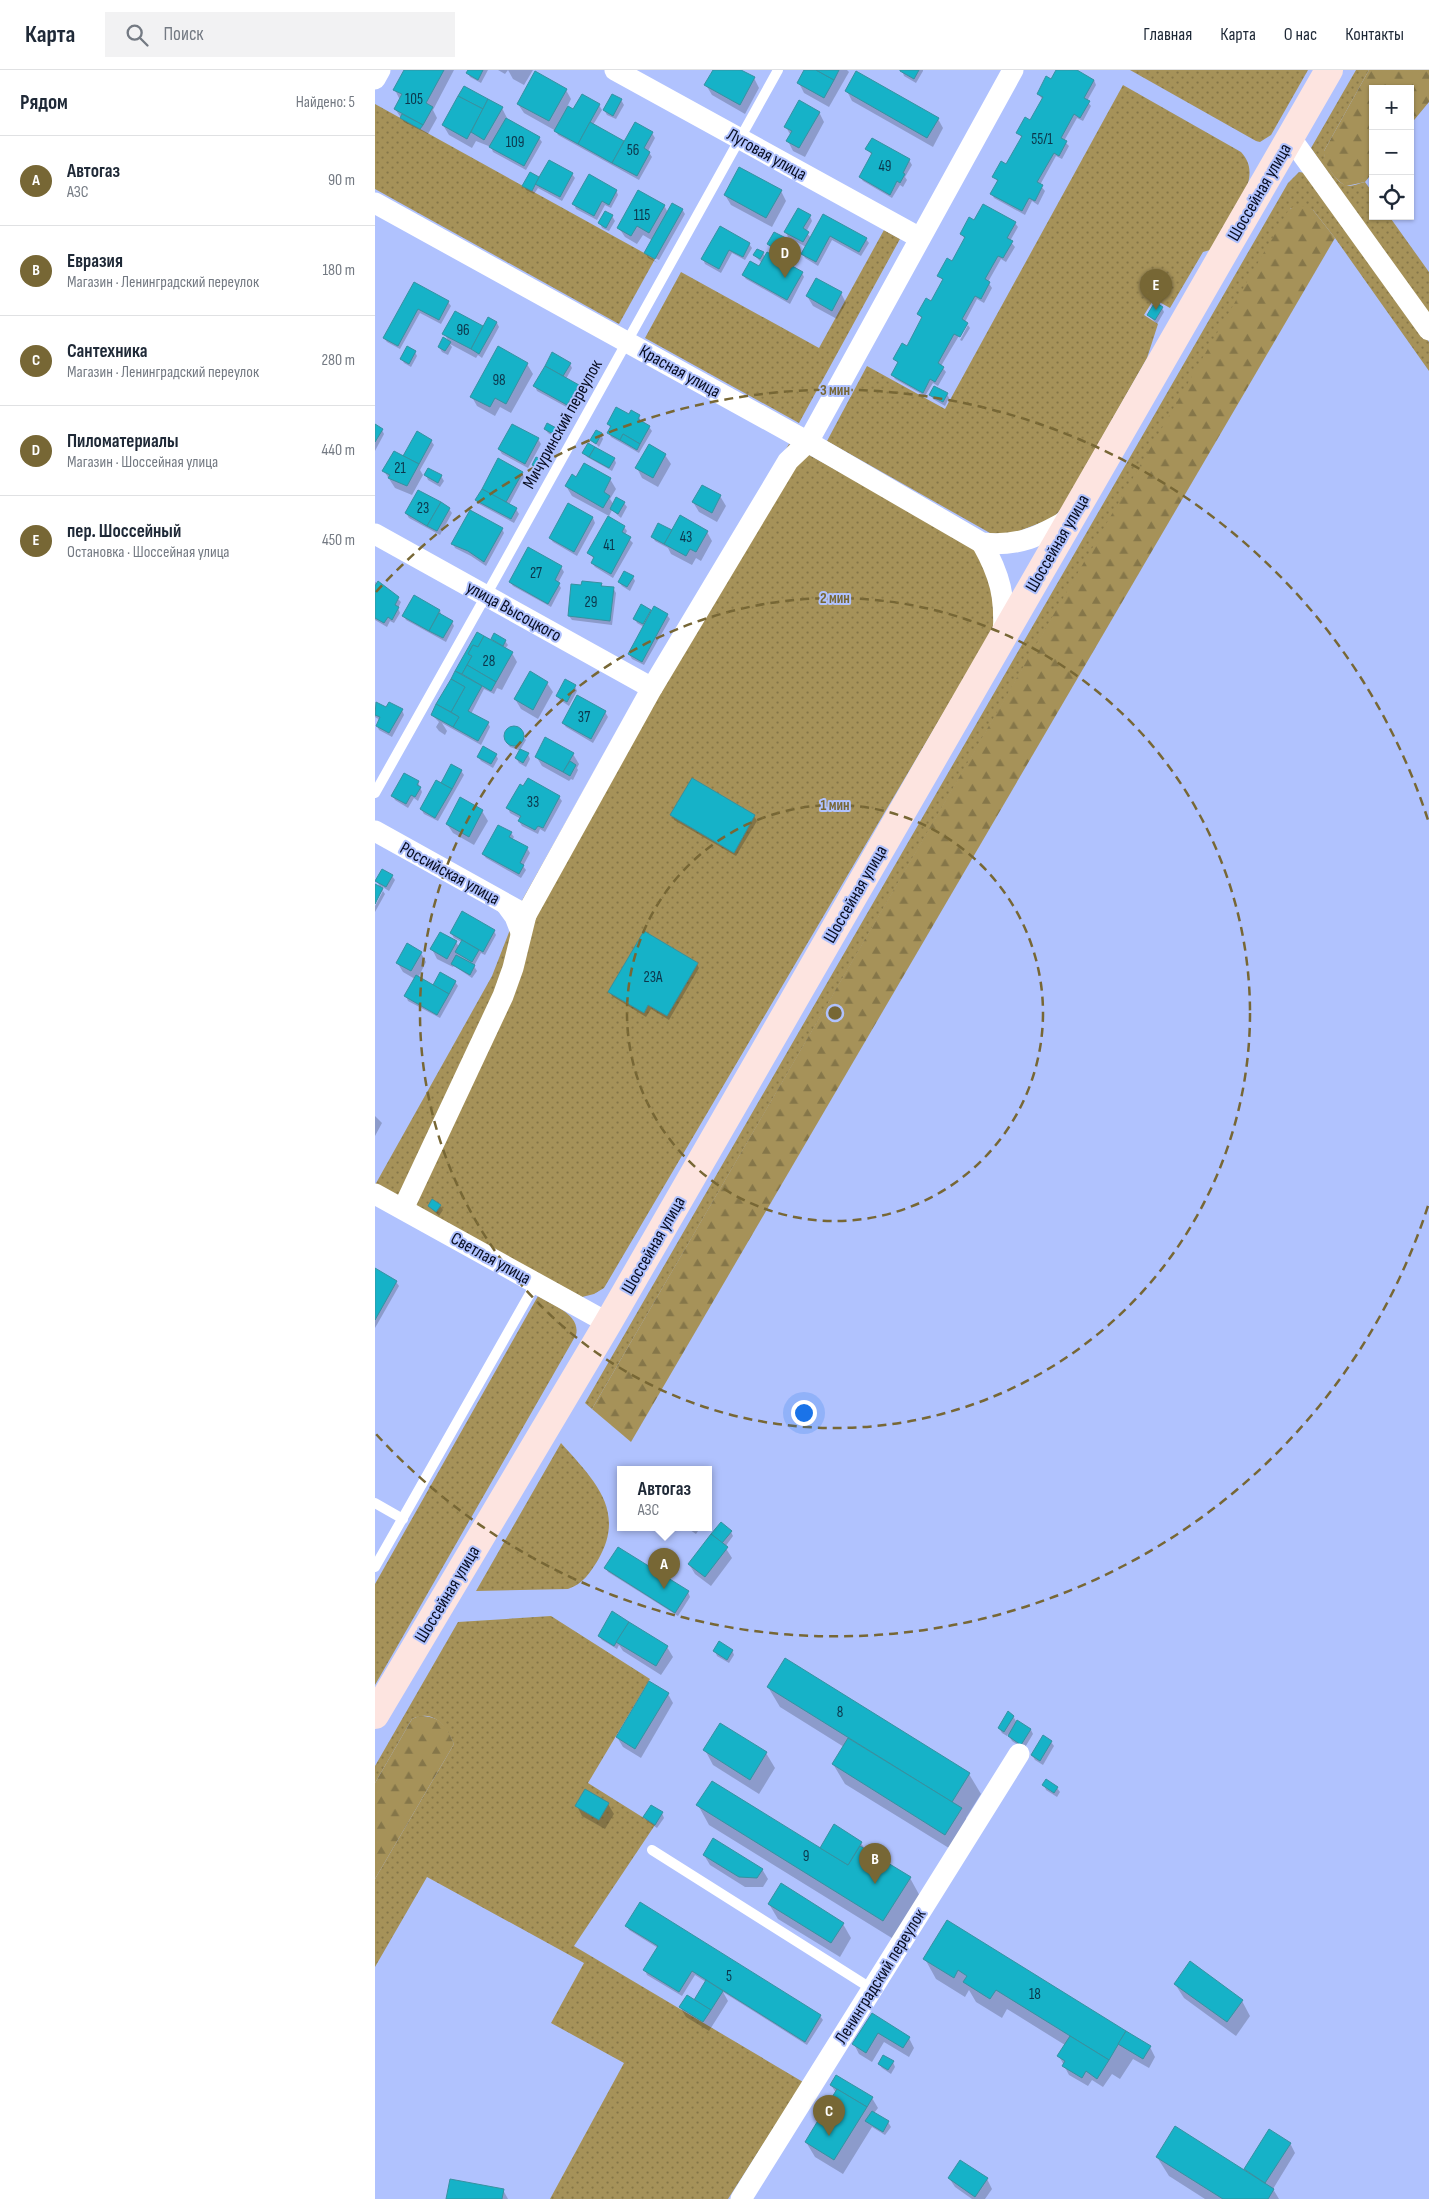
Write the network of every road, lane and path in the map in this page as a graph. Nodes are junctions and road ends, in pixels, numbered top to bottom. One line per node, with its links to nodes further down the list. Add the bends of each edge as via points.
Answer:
1 (380, 70): 6 (street)
2 (615, 70): 8 (street, Луговая улица)
3 (777, 70): 8 (lane, Мичуринский переулок)
4 (1013, 70): 10 (street)
5 (1329, 70): 7 (main road, Шоссейная улица)
6 (375, 79)
7 (1290, 137): 11 (street); 14 (main road, Шоссейная улица)
8 (739, 139): 10 (street, Луговая улица); 12 (lane, Мичуринский переулок)
9 (375, 203): 12 (street, Красная улица)
10 (920, 238): 13 (street)
11 (1429, 330)
12 (626, 341): 13 (street, Красная улица); 17 (lane, Мичуринский переулок)
13 (808, 442): 16 (street, Красная улица); 19 (street, via 788,461)
14 (1071, 518): 16 (street, via 1029,540 1011,544); 18 (main road, Шоссейная улица)
15 (375, 534): 17 (street, улица Высоцкого)
16 (983, 543): 18 (street, via 993,562 1003,595)
17 (487, 596): 19 (street, улица Высоцкого); 20 (lane, Мичуринский переулок)
18 (1003, 637): 28 (main road, Шоссейная улица)
19 (652, 688): 23 (street)
20 (375, 794)
21 (375, 831): 22 (street, Российская улица)
22 (485, 892): 23 (street, Российская улица); 24 (lane, via 506,912)
23 (526, 915): 24 (street)
24 (519, 943): 26 (street, via 503,996)
25 (377, 1199): 26 (street, Светлая улица)
26 (403, 1209): 27 (street, Светлая улица)
27 (537, 1284): 28 (street, Светлая улица); 30 (lane)
28 (608, 1323): 32 (main road, Шоссейная улица)
29 (375, 1503): 30 (lane)
30 (403, 1519): 31 (lane)
31 (375, 1567)
32 (375, 1715)
33 (1019, 1754): 35 (street, Ленинградский переулок)
34 (652, 1850): 35 (lane)
35 (873, 1989): 36 (street, Ленинградский переулок)
36 (741, 2199)

